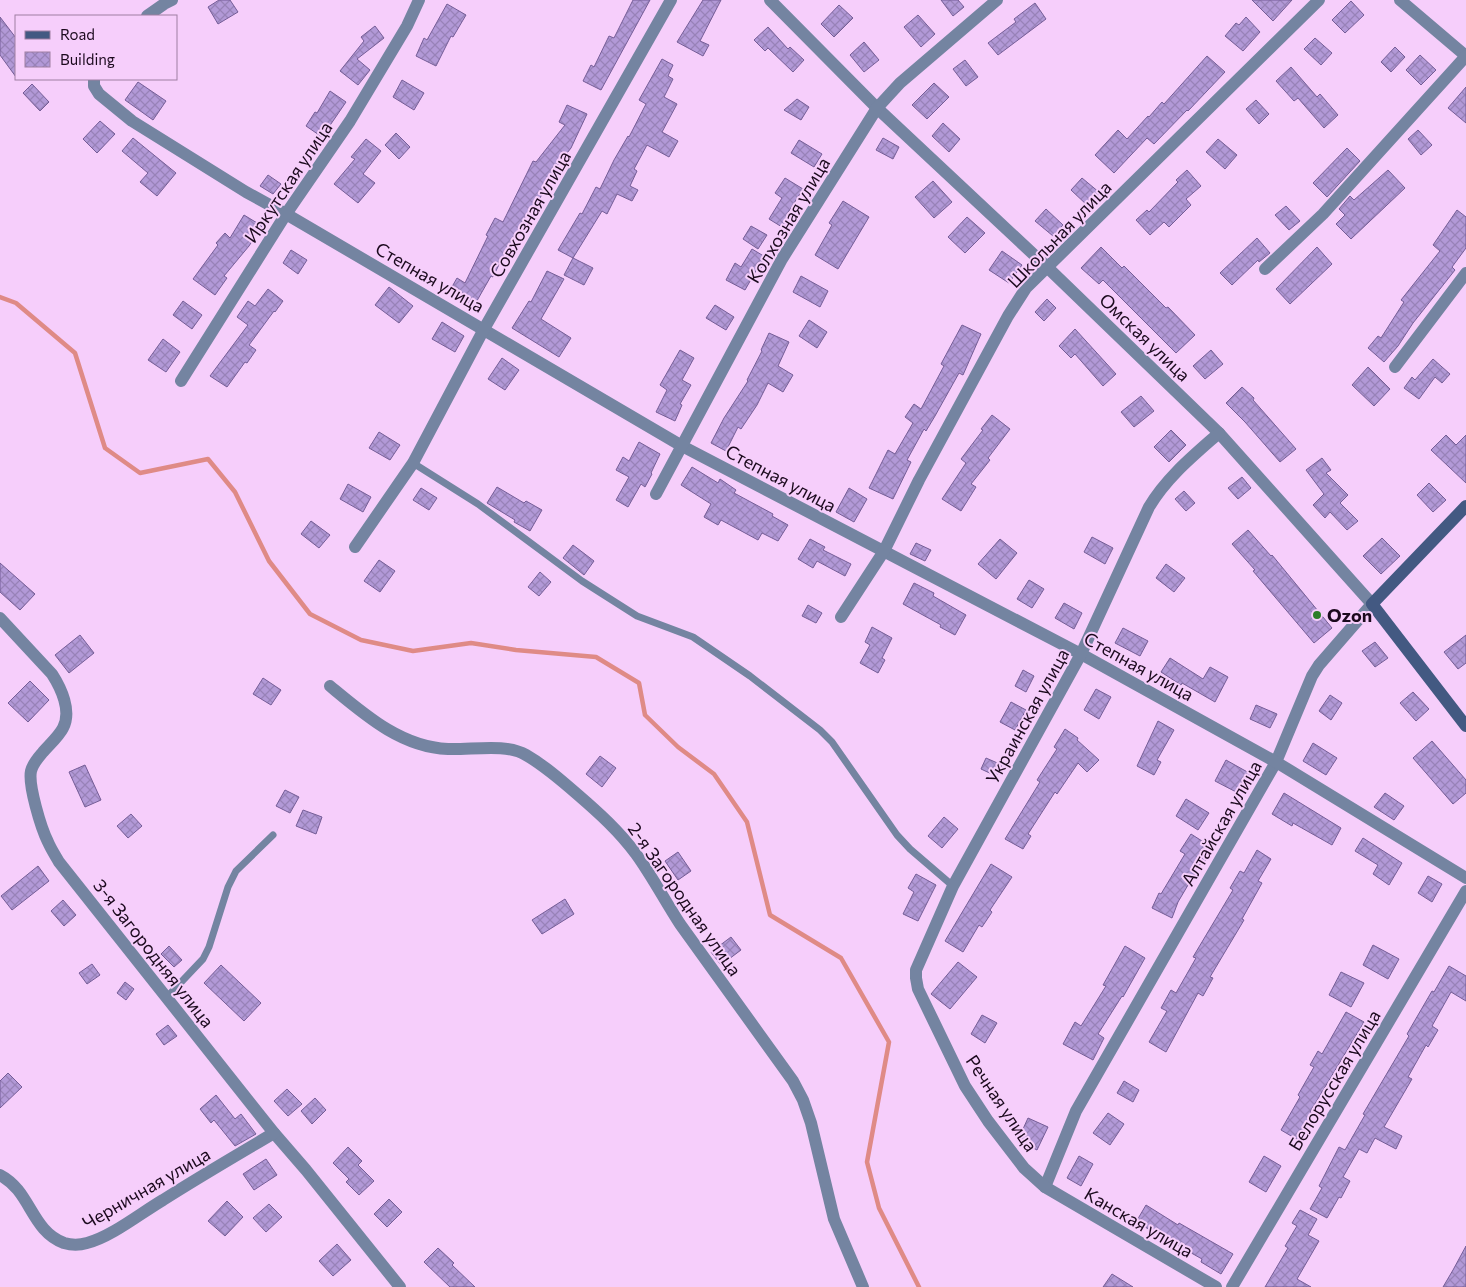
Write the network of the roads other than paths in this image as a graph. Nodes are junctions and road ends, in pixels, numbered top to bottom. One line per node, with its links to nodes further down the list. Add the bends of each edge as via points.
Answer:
1 (172, 0): 8 (street)
2 (420, 0): 12 (street, Иркутская улица, via 350,121)
3 (672, 0): 16 (street, Совхозная улица)
4 (770, 0): 11 (street, Омская улица)
5 (997, 0): 11 (street, Колхозная улица, via 900,83)
6 (1319, 0): 13 (street, Школьная улица)
7 (1400, 0): 9 (street)
8 (148, 15)
9 (1466, 56): 14 (street, via 1323,214)
10 (94, 82): 12 (street, Степная улица, via 106,100 132,121)
11 (877, 108): 13 (street, Омская улица); 20 (street, Колхозная улица, via 782,259)
12 (286, 214): 16 (street, Степная улица); 18 (street, Иркутская улица)
13 (1047, 267): 19 (street, Омская улица); 25 (street, Школьная улица, via 1026,288 1008,316)
14 (1265, 269)
15 (1466, 273): 17 (street)
16 (484, 329): 20 (street, Степная улица); 21 (street, Совхозная улица)
17 (1395, 368)
18 (181, 380)
19 (1219, 433): 26 (street, Омская улица); 29 (street, Украинская улица, via 1158,491)
20 (682, 446): 22 (street, Колхозная улица); 25 (street, Степная улица)
21 (413, 463): 24 (street, Совхозная улица); 35 (lane, via 478,504 582,581 637,616 693,637 820,730 832,742 897,835)
22 (656, 494)
23 (1466, 506): 26 (street, Алтайская улица)
24 (355, 547)
25 (884, 551): 27 (street, Школьная улица); 29 (street, Степная улица)
26 (1372, 604): 31 (street, Омская улица); 32 (street, Алтайская улица, via 1312,676)
27 (841, 617)
28 (0, 618): 38 (street, 3-я Загородняя улица, via 52,674 66,705 63,728 31,770 32,789 48,843 59,862)
29 (1081, 654): 32 (street, Степная улица); 35 (street, Украинская улица)
30 (330, 686): 43 (street, 2-я Загородная улица, via 383,727 408,741 447,749 510,749 525,754 552,772 613,826 636,854 793,1081 811,1123 834,1219)
31 (1466, 726)
32 (1276, 762): 34 (street, Степная улица); 41 (street, Алтайская улица, via 1076,1111)
33 (272, 835): 38 (lane, via 236,870 206,953)
34 (1466, 878)
35 (953, 886): 37 (street, Украинская улица, via 916,970)
36 (1466, 891): 45 (street, Белорусская улица)
37 (916, 978): 41 (street, Речная улица, via 918,989 965,1086 1024,1168)
38 (167, 997): 39 (street, 3-я Загородняя улица)
39 (274, 1133): 40 (street, Черничная улица, via 86,1244 64,1243 43,1229 16,1186); 42 (street, 3-я Загородняя улица)
40 (0, 1175)
41 (1045, 1187): 44 (street, Канская улица)
42 (400, 1287)
43 (863, 1287)
44 (1216, 1287)
45 (1232, 1287)

